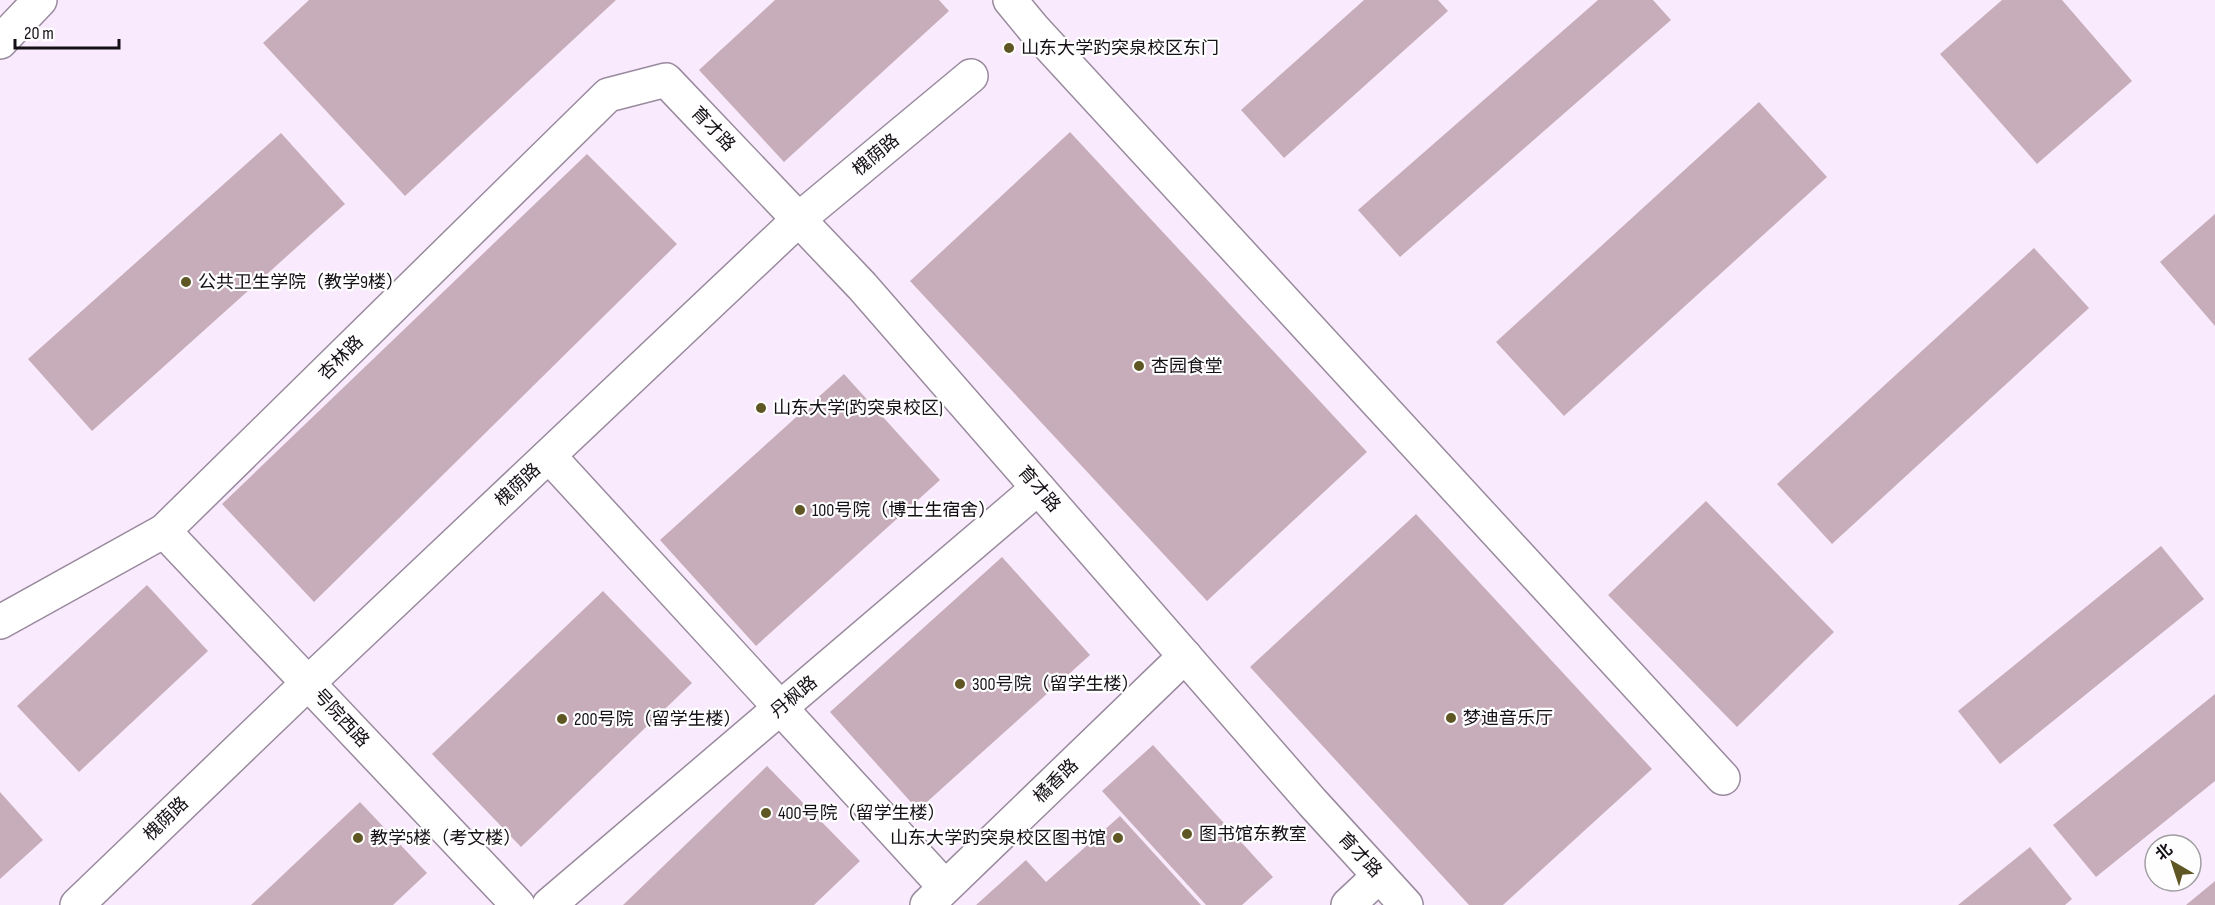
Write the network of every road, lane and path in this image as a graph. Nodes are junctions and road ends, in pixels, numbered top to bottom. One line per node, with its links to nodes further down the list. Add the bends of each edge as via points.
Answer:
1 (40, 0): 3 (lane)
2 (1011, 0): 14 (lane)
3 (0, 42)
4 (971, 76): 6 (lane, 槐荫路)
5 (666, 80): 6 (lane, 育才路); 9 (lane, 杏林路, via 608,95)
6 (799, 219): 7 (lane, 槐荫路); 8 (lane, 育才路)
7 (549, 456): 12 (lane, 槐荫路); 13 (lane)
8 (1038, 488): 11 (lane, 育才路); 13 (lane, 丹枫路)
9 (164, 531): 10 (lane, 杏林路); 12 (lane, 号院西路)
10 (0, 622)
11 (1185, 656): 15 (lane, 育才路); 16 (lane, 橘香路)
12 (308, 683): 17 (lane, 槐荫路); 18 (lane, 号院西路)
13 (780, 708): 16 (lane); 19 (lane, 丹枫路)
14 (1723, 778)
15 (1379, 876): 20 (lane); 21 (lane, 育才路)
16 (936, 896)
17 (77, 905)
18 (518, 905)
19 (549, 905)
20 (1348, 905)
21 (1406, 905)

